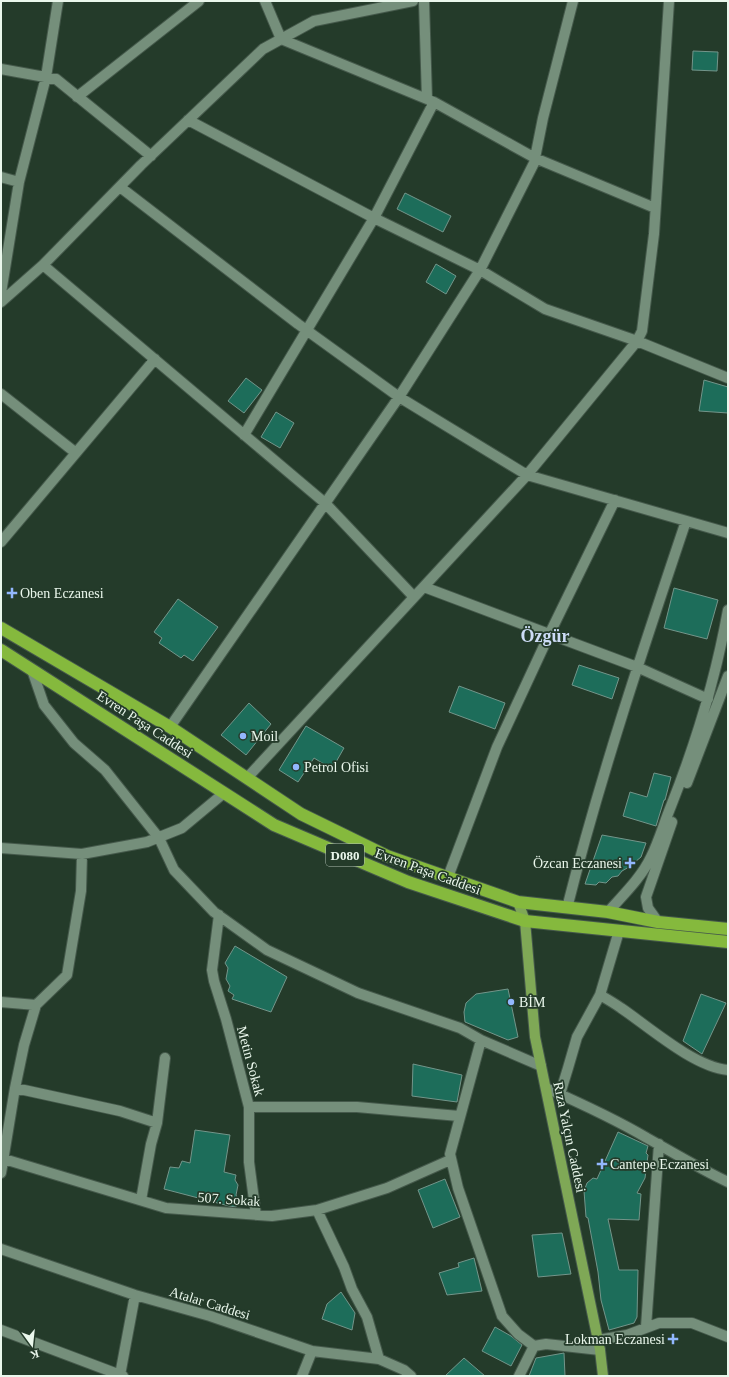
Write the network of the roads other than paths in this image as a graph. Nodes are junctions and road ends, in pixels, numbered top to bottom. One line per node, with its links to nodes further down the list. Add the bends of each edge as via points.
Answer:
1 (58, 1): 10 (street)
2 (199, 1): 11 (street)
3 (265, 1): 8 (street)
4 (413, 1): 8 (street, via 314,21)
5 (424, 1): 12 (street)
6 (573, 1): 15 (street)
7 (669, 1): 19 (street)
8 (281, 39): 12 (street); 13 (street, via 262,49)
9 (1, 69): 10 (street)
10 (46, 77): 11 (street, via 56,79); 17 (street)
11 (77, 97): 14 (street)
12 (430, 101): 15 (street); 20 (street)
13 (188, 120): 14 (street); 20 (street)
14 (151, 156): 18 (street)
15 (535, 158): 19 (street); 22 (street)
16 (1, 177): 17 (street)
17 (19, 182): 23 (street)
18 (120, 187): 21 (street); 25 (street)
19 (655, 208): 26 (street, via 642,331)
20 (374, 218): 22 (street); 25 (street)
21 (43, 265): 24 (street); 27 (street)
22 (480, 270): 26 (street, via 545,309); 30 (street)
23 (1, 293)
24 (1, 302)
25 (307, 330): 30 (street); 31 (street)
26 (637, 341): 28 (street); 33 (street)
27 (155, 360): 31 (street); 32 (street)
28 (728, 378)
29 (1, 394): 32 (street)
30 (398, 397): 33 (street); 35 (street)
31 (244, 435): 35 (street)
32 (76, 453): 38 (street)
33 (527, 475): 34 (street); 39 (street)
34 (615, 500): 36 (street); 43 (street)
35 (325, 503): 40 (street); 49 (street)
36 (686, 521): 37 (street); 45 (street)
37 (728, 533)
38 (1, 542)
39 (424, 586): 40 (street); 43 (street)
40 (414, 598): 50 (street)
41 (728, 610): 48 (street)
42 (4, 630): 49 (highway, Evren Paşa Caddesi / D080)
43 (549, 635): 45 (street); 55 (street, via 497,747)
44 (3, 651): 46 (highway, Evren Paşa Caddesi / D080)
45 (637, 667): 48 (street); 57 (street, via 582,847)
46 (32, 670): 51 (highway, Evren Paşa Caddesi / D080); 52 (street, via 44,705 74,743 104,770)
47 (728, 676): 61 (street, via 677,806 646,897 648,908)
48 (708, 700): 58 (street, via 651,858 637,880)
49 (170, 727): 50 (highway, Evren Paşa Caddesi / D080)
50 (248, 778): 55 (highway, Evren Paşa Caddesi / D080, via 301,814 387,856)
51 (224, 793): 52 (street, via 182,828); 60 (highway, Evren Paşa Caddesi / D080, via 274,825 408,882)
52 (159, 838): 54 (street); 59 (street, via 174,870 214,912)
53 (1, 848): 54 (street)
54 (82, 854): 67 (street, via 81,890 67,975)
55 (448, 877): 56 (highway, Evren Paşa Caddesi / D080)
56 (518, 902): 57 (highway, Evren Paşa Caddesi / D080); 60 (main road, Rıza Yalçın Caddesi)
57 (567, 908): 58 (highway, Evren Paşa Caddesi / D080)
58 (608, 912): 61 (highway, Evren Paşa Caddesi / D080)
59 (220, 915): 68 (street, via 267,950 358,993 460,1028); 75 (street, Metin Sokak, via 212,970)
60 (525, 921): 63 (highway, Evren Paşa Caddesi / D080); 70 (main road, Rıza Yalçın Caddesi, via 535,1037)
61 (658, 922): 62 (highway, Evren Paşa Caddesi / D080)
62 (728, 929)
63 (619, 931): 64 (highway, Evren Paşa Caddesi / D080); 65 (street)
64 (728, 942)
65 (600, 995): 71 (street, via 694,1058 721,1070); 74 (street, via 577,1037)
66 (1, 1002): 67 (street)
67 (36, 1006): 72 (street)
68 (481, 1040): 70 (street); 76 (street)
69 (165, 1058): 77 (street)
70 (541, 1066): 73 (main road, Rıza Yalçın Caddesi)
71 (728, 1070)
72 (15, 1088): 77 (street, via 120,1111); 79 (street)
73 (546, 1088): 74 (street); 91 (main road, Rıza Yalçın Caddesi)
74 (560, 1094): 78 (street)
75 (249, 1108): 76 (street, via 357,1107); 85 (street, Metin Sokak, via 249,1162)
76 (459, 1116): 80 (street)
77 (157, 1122): 83 (street)
78 (659, 1144): 82 (street); 88 (street)
79 (4, 1159): 81 (street); 83 (street, 507. Sokak)
80 (450, 1160): 84 (street, 507. Sokak, via 387,1188); 92 (street, via 502,1316 518,1334)
81 (1, 1173)
82 (728, 1182)
83 (141, 1200): 85 (street, 507. Sokak, via 166,1208)
84 (317, 1210): 85 (street, 507. Sokak); 94 (street, via 367,1317)
85 (256, 1216)
86 (1, 1248): 87 (street, Atalar Caddesi)
87 (135, 1295): 93 (street, Atalar Caddesi, via 210,1316); 96 (street)
88 (646, 1327): 90 (street, via 659,1322 692,1323); 91 (street)
89 (1, 1330): 95 (street)
90 (728, 1337)
91 (599, 1345): 92 (street); 100 (main road, Rıza Yalçın Caddesi)
92 (534, 1346): 99 (street)
93 (312, 1351): 94 (street, Atalar Caddesi); 97 (street)
94 (378, 1358): 98 (street, Atalar Caddesi)
95 (106, 1373): 96 (street)
96 (122, 1375)
97 (302, 1376)
98 (411, 1376)
99 (519, 1376)
100 (603, 1376)

